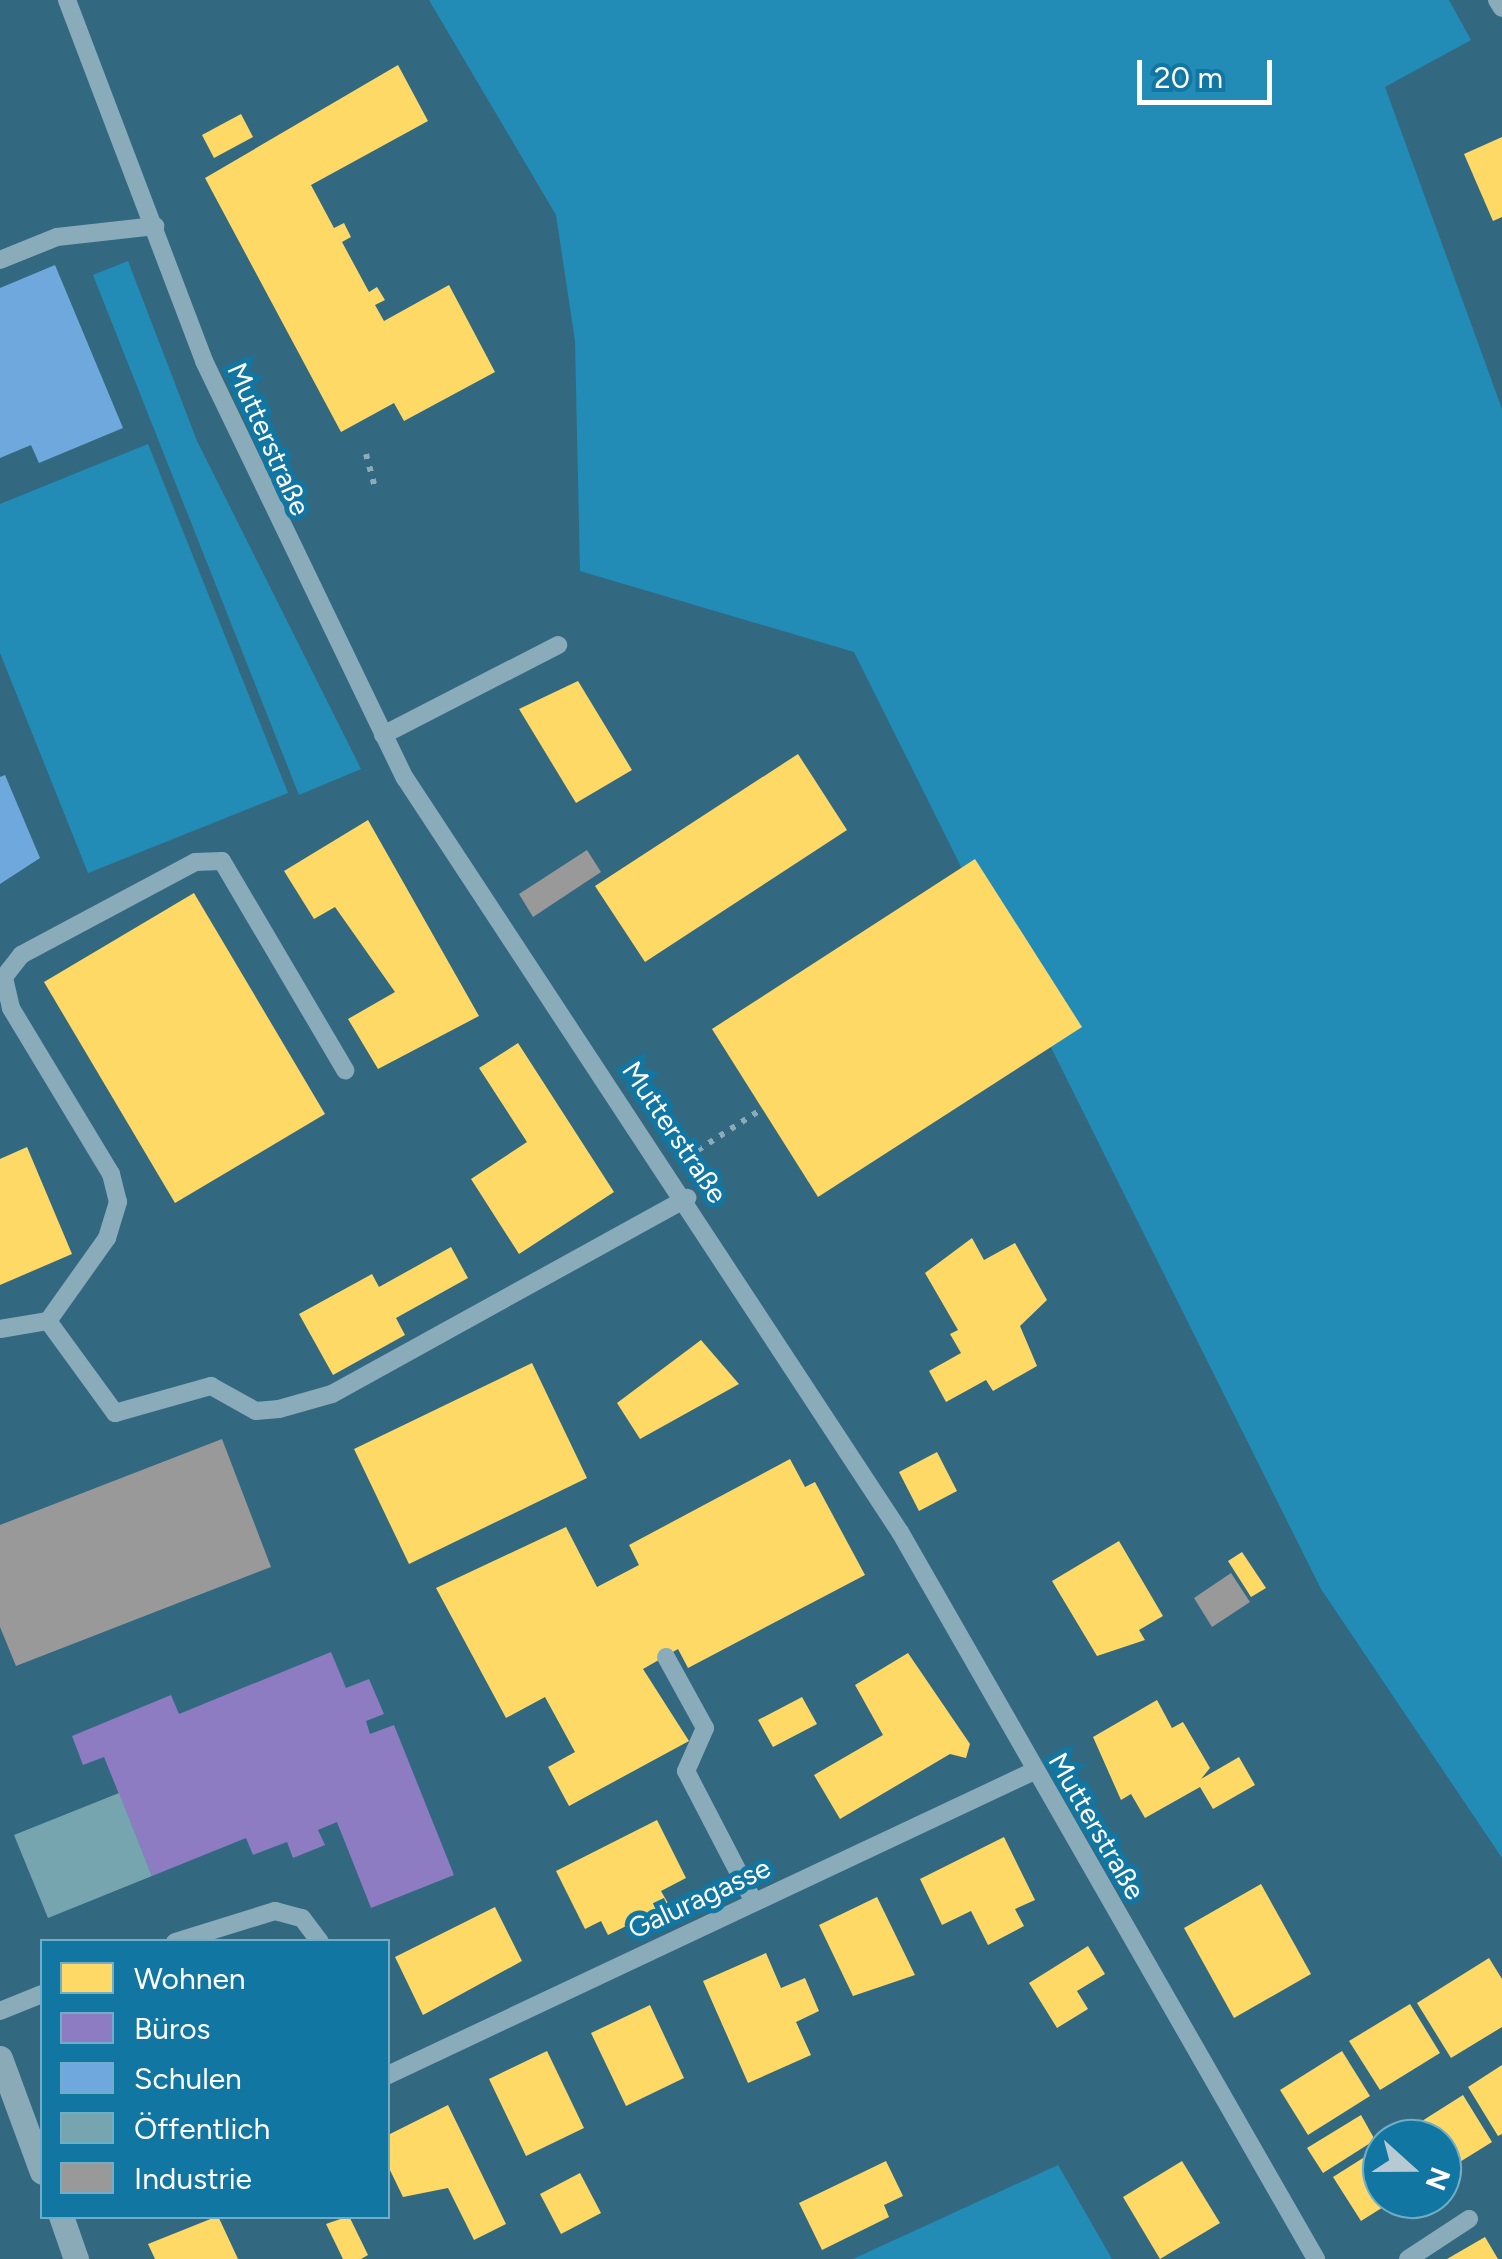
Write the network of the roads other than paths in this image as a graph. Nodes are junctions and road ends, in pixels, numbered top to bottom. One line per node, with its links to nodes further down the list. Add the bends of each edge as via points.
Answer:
1 (66, 0): 4 (street, Mutterstraße)
2 (1497, 0): 3 (street)
3 (1502, 8)
4 (155, 226): 5 (street, via 58,238); 7 (street, Mutterstraße, via 258,485)
5 (0, 260)
6 (558, 645): 7 (street)
7 (383, 736): 9 (street, Mutterstraße)
8 (345, 1070): 10 (street, via 222,861 195,862 21,955 4,977 11,1008 111,1174 118,1202 107,1238 72,1276)
9 (687, 1198): 10 (street, via 332,1394 279,1409 256,1411 212,1386 115,1413); 13 (street, Mutterstraße, via 900,1532)
10 (48, 1321): 11 (street)
11 (0, 1329)
12 (666, 1657): 14 (street, via 705,1728 686,1770)
13 (1034, 1771): 14 (street, Galuragasse); 25 (street, Mutterstraße)
14 (754, 1902): 20 (street, Galuragasse)
15 (185, 1939): 16 (street, via 275,1911 302,1918)
16 (318, 1939)
17 (40, 1995): 18 (street)
18 (0, 2011)
19 (0, 2058): 21 (main road)
20 (390, 2074)
21 (40, 2167)
22 (69, 2219): 24 (main road)
23 (1469, 2219): 26 (street)
24 (76, 2259)
25 (1316, 2259)
26 (1408, 2259)

